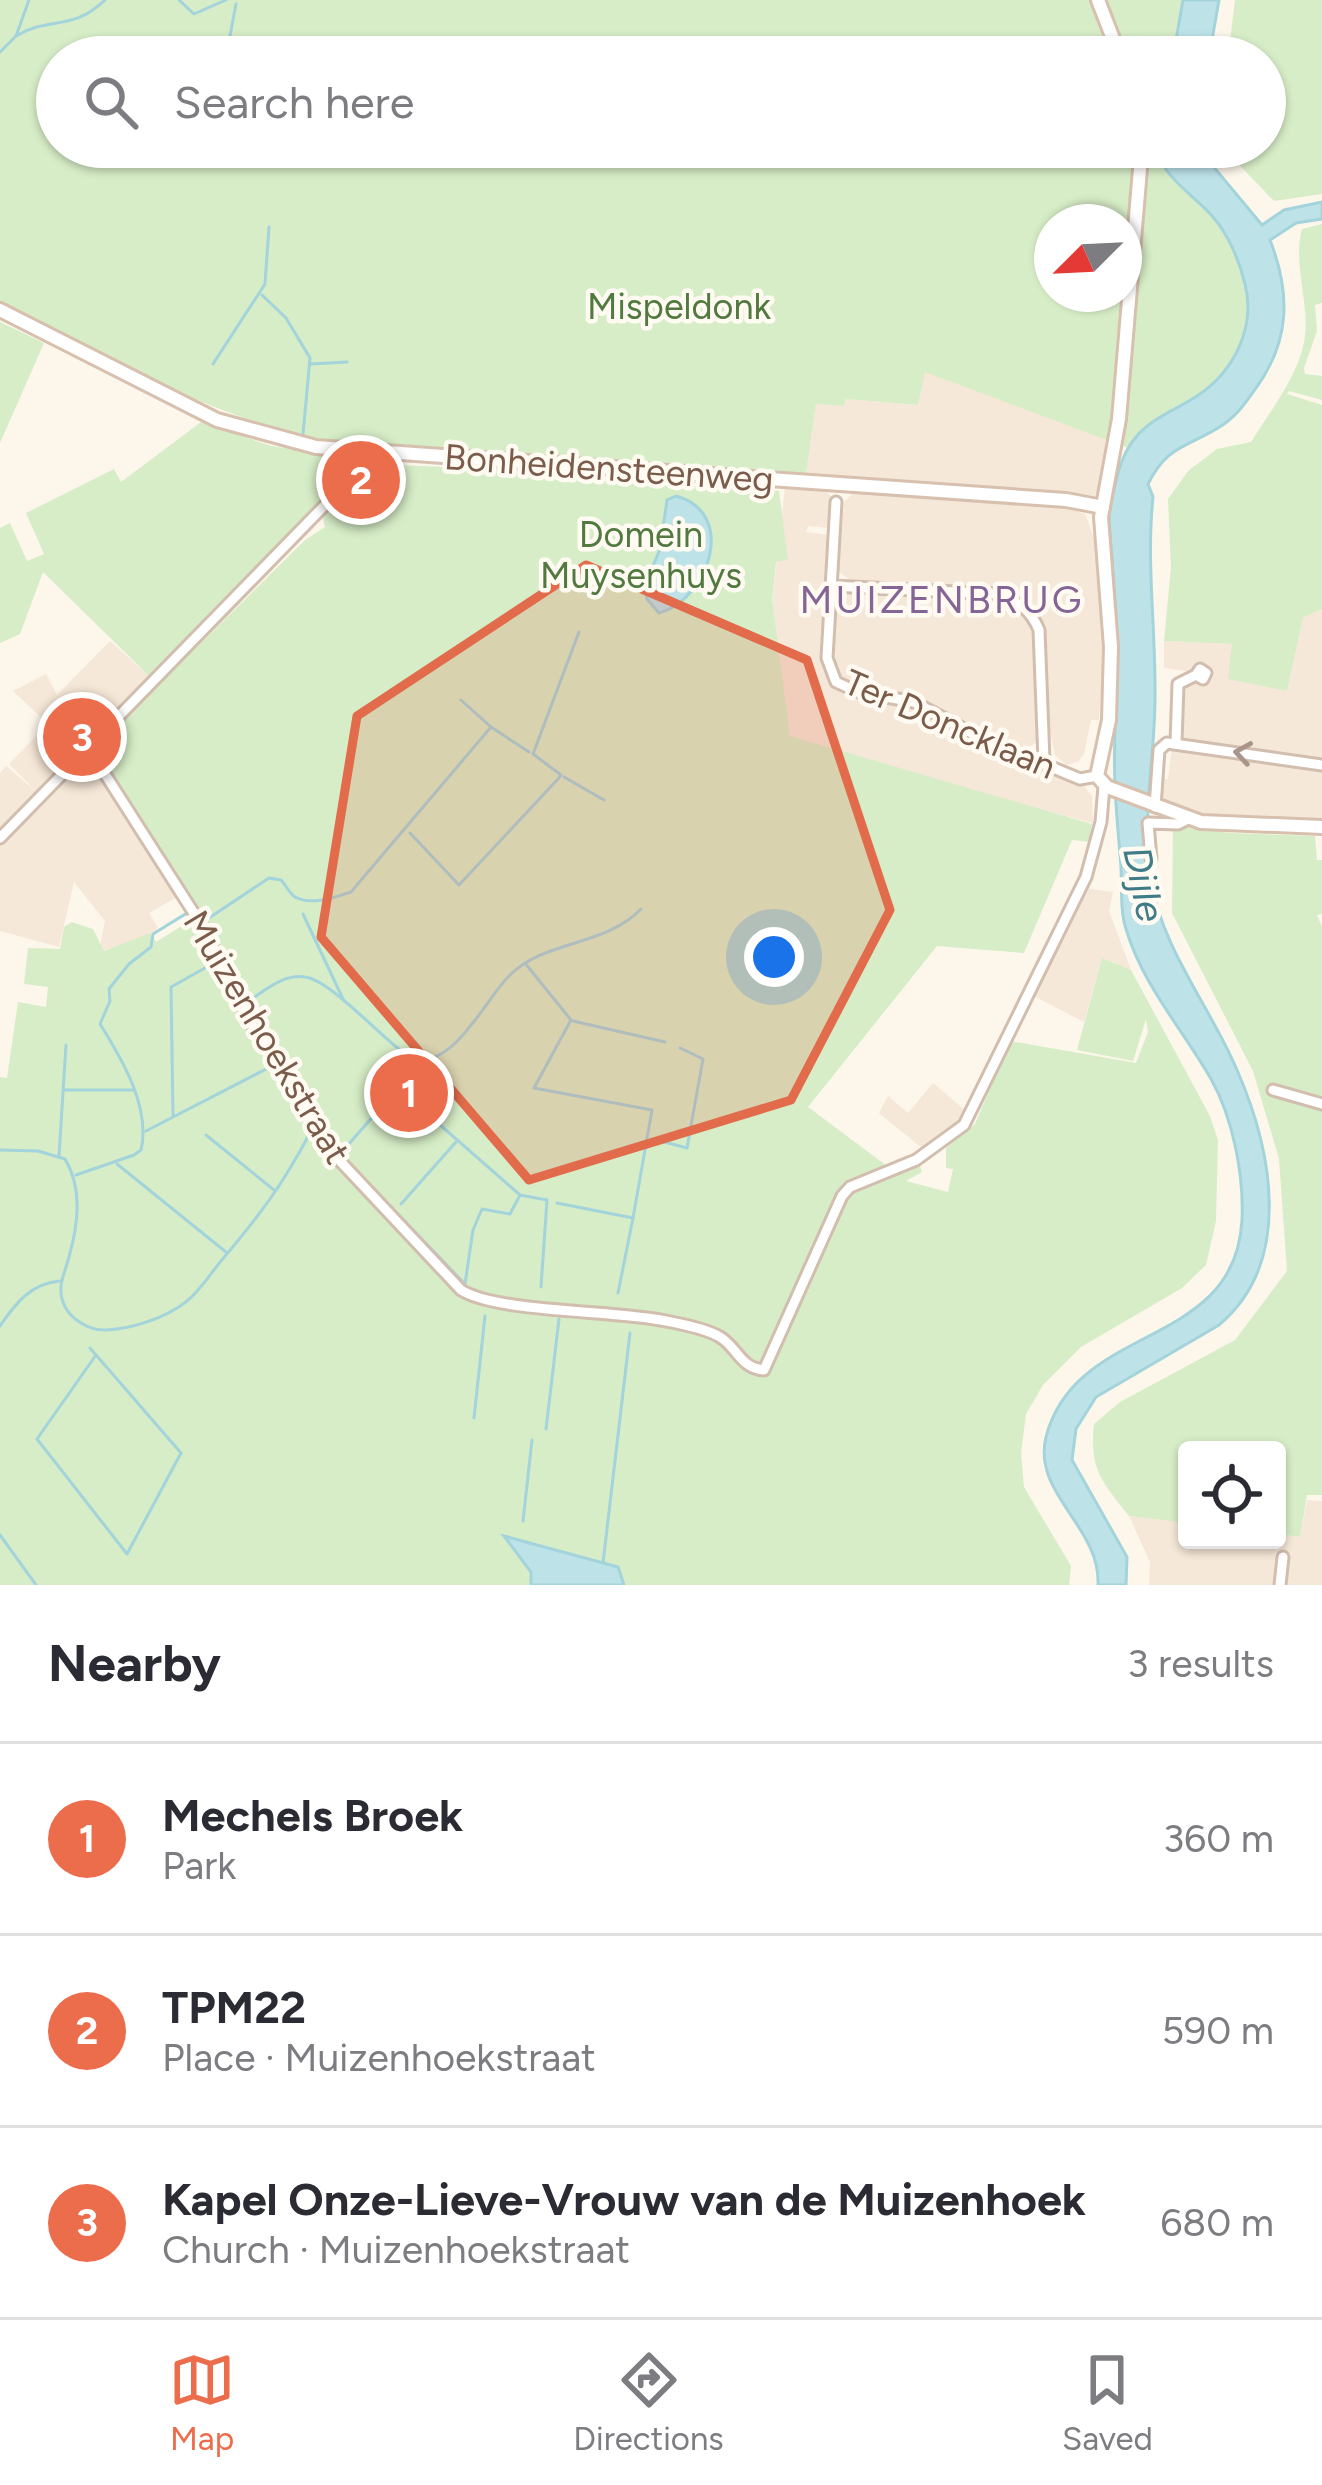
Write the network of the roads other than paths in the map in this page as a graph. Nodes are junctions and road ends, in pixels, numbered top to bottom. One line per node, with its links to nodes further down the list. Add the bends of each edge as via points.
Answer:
1 (1098, 0): 2 (street)
2 (1112, 36)
3 (1140, 168): 7 (street, via 1120,419)
4 (0, 310): 5 (street, Bonheidensteenweg, via 217,420 316,447)
5 (370, 452): 7 (street, Bonheidensteenweg); 11 (street)
6 (836, 502): 8 (street, Ter Doncklaan)
7 (1102, 507): 14 (street, via 1111,665)
8 (832, 586): 12 (street, Ter Doncklaan, via 827,658 836,682 914,702); 12 (street, via 997,594 1019,603 1039,630)
9 (1221, 672): 10 (street, via 1178,684)
10 (1176, 743): 13 (street, one-way to 10); 15 (street, via 1159,750)
11 (89, 749): 14 (street, Muizenhoekstraat, via 204,929 325,1145 461,1290 520,1305 666,1321 721,1337 755,1370 764,1370 842,1196 916,1160 964,1125 1086,877); 18 (street)
12 (1044, 761): 14 (street, Ter Doncklaan)
13 (1322, 764)
14 (1104, 783): 15 (street)
15 (1154, 806): 16 (street)
16 (1188, 819): 17 (street); 19 (street, via 1151,822)
17 (1322, 826)
18 (0, 838)
19 (1150, 859)
20 (1273, 1090): 21 (street)
21 (1322, 1104)
22 (1283, 1557): 23 (street)
23 (1280, 1585)

